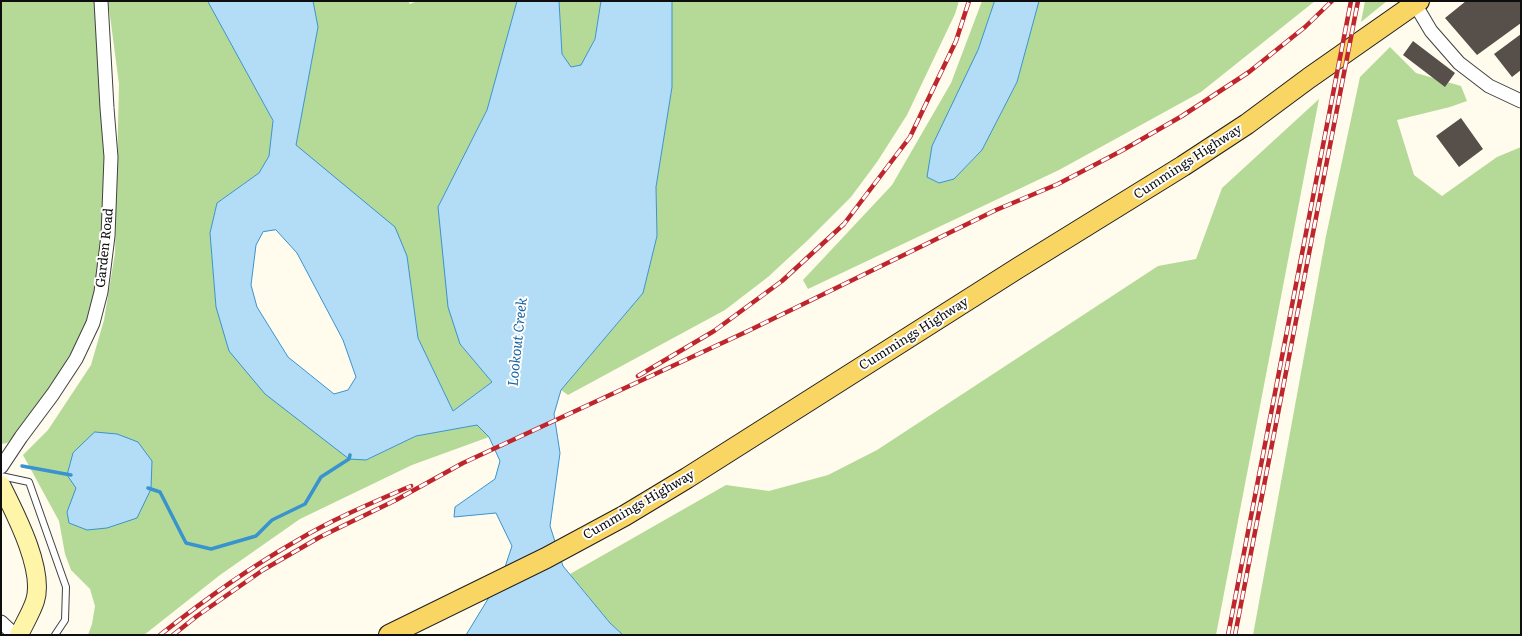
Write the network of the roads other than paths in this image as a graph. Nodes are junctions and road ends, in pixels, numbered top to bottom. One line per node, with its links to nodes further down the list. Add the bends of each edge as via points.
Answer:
1 (102, 1): 4 (street, Garden Road, via 112,157 108,236 100,292 93,324 76,359)
2 (1417, 3): 3 (street, via 1431,31 1459,63 1489,86); 11 (main road, Cummings Highway, via 1247,124 1183,166 875,358 752,438 624,516 546,558)
3 (1521, 101)
4 (1, 466)
5 (1, 476): 10 (lane, via 29,482 66,587 64,620)
6 (1, 485): 9 (main road, via 17,516 34,562 37,590 35,601)
7 (1, 622): 8 (street)
8 (15, 635)
9 (19, 635)
10 (55, 635)
11 (389, 635)

